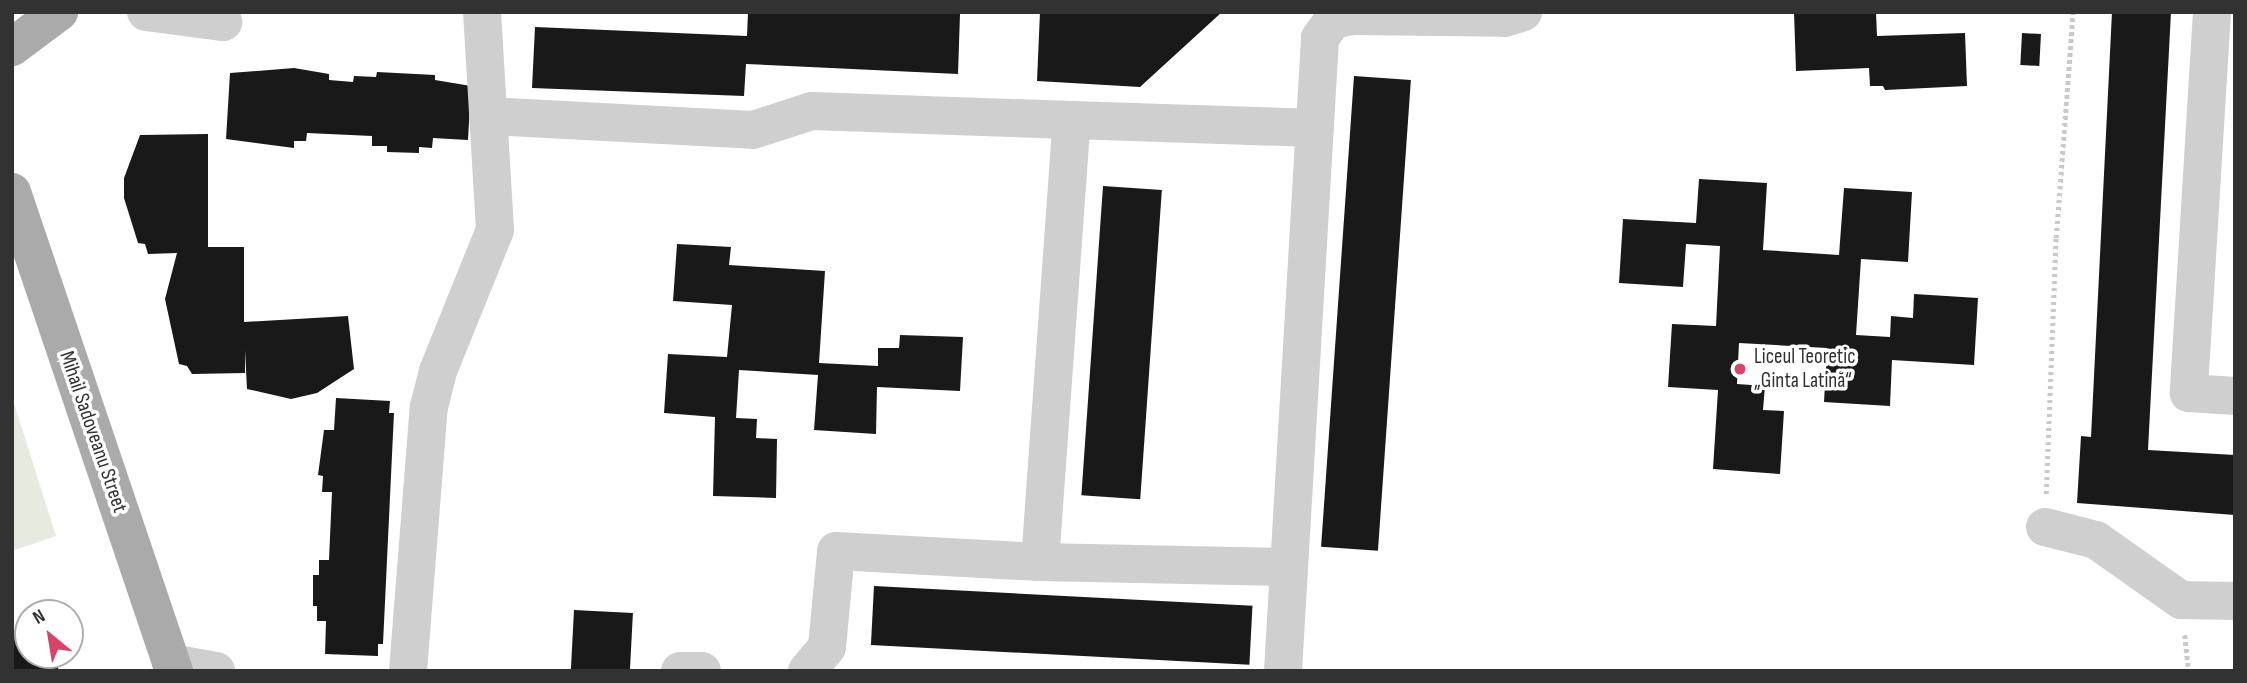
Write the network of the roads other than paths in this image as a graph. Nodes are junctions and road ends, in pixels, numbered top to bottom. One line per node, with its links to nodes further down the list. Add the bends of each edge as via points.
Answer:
1 (60, 12): 7 (main road)
2 (146, 12): 6 (lane)
3 (482, 12): 8 (lane)
4 (1523, 12): 10 (lane, via 1505,18 1352,16 1334,20 1320,38)
5 (2212, 12): 12 (lane, via 2189,393)
6 (223, 22)
7 (12, 47)
8 (488, 116): 9 (lane, via 753,130 812,111); 19 (lane, via 495,230 438,370 429,407)
9 (1072, 120): 10 (lane); 14 (lane)
10 (1315, 128): 15 (lane)
11 (12, 192): 17 (main road, Mihail Sadoveanu Street)
12 (2235, 396)
13 (2045, 527): 16 (lane, via 2096,540 2181,600)
14 (1040, 562): 15 (lane); 22 (lane, via 836,551 827,647)
15 (1289, 568): 23 (lane)
16 (2235, 601)
17 (173, 667): 18 (lane)
18 (216, 671)
19 (408, 671)
20 (680, 671): 21 (lane)
21 (702, 671)
22 (807, 671)
23 (1283, 671)

